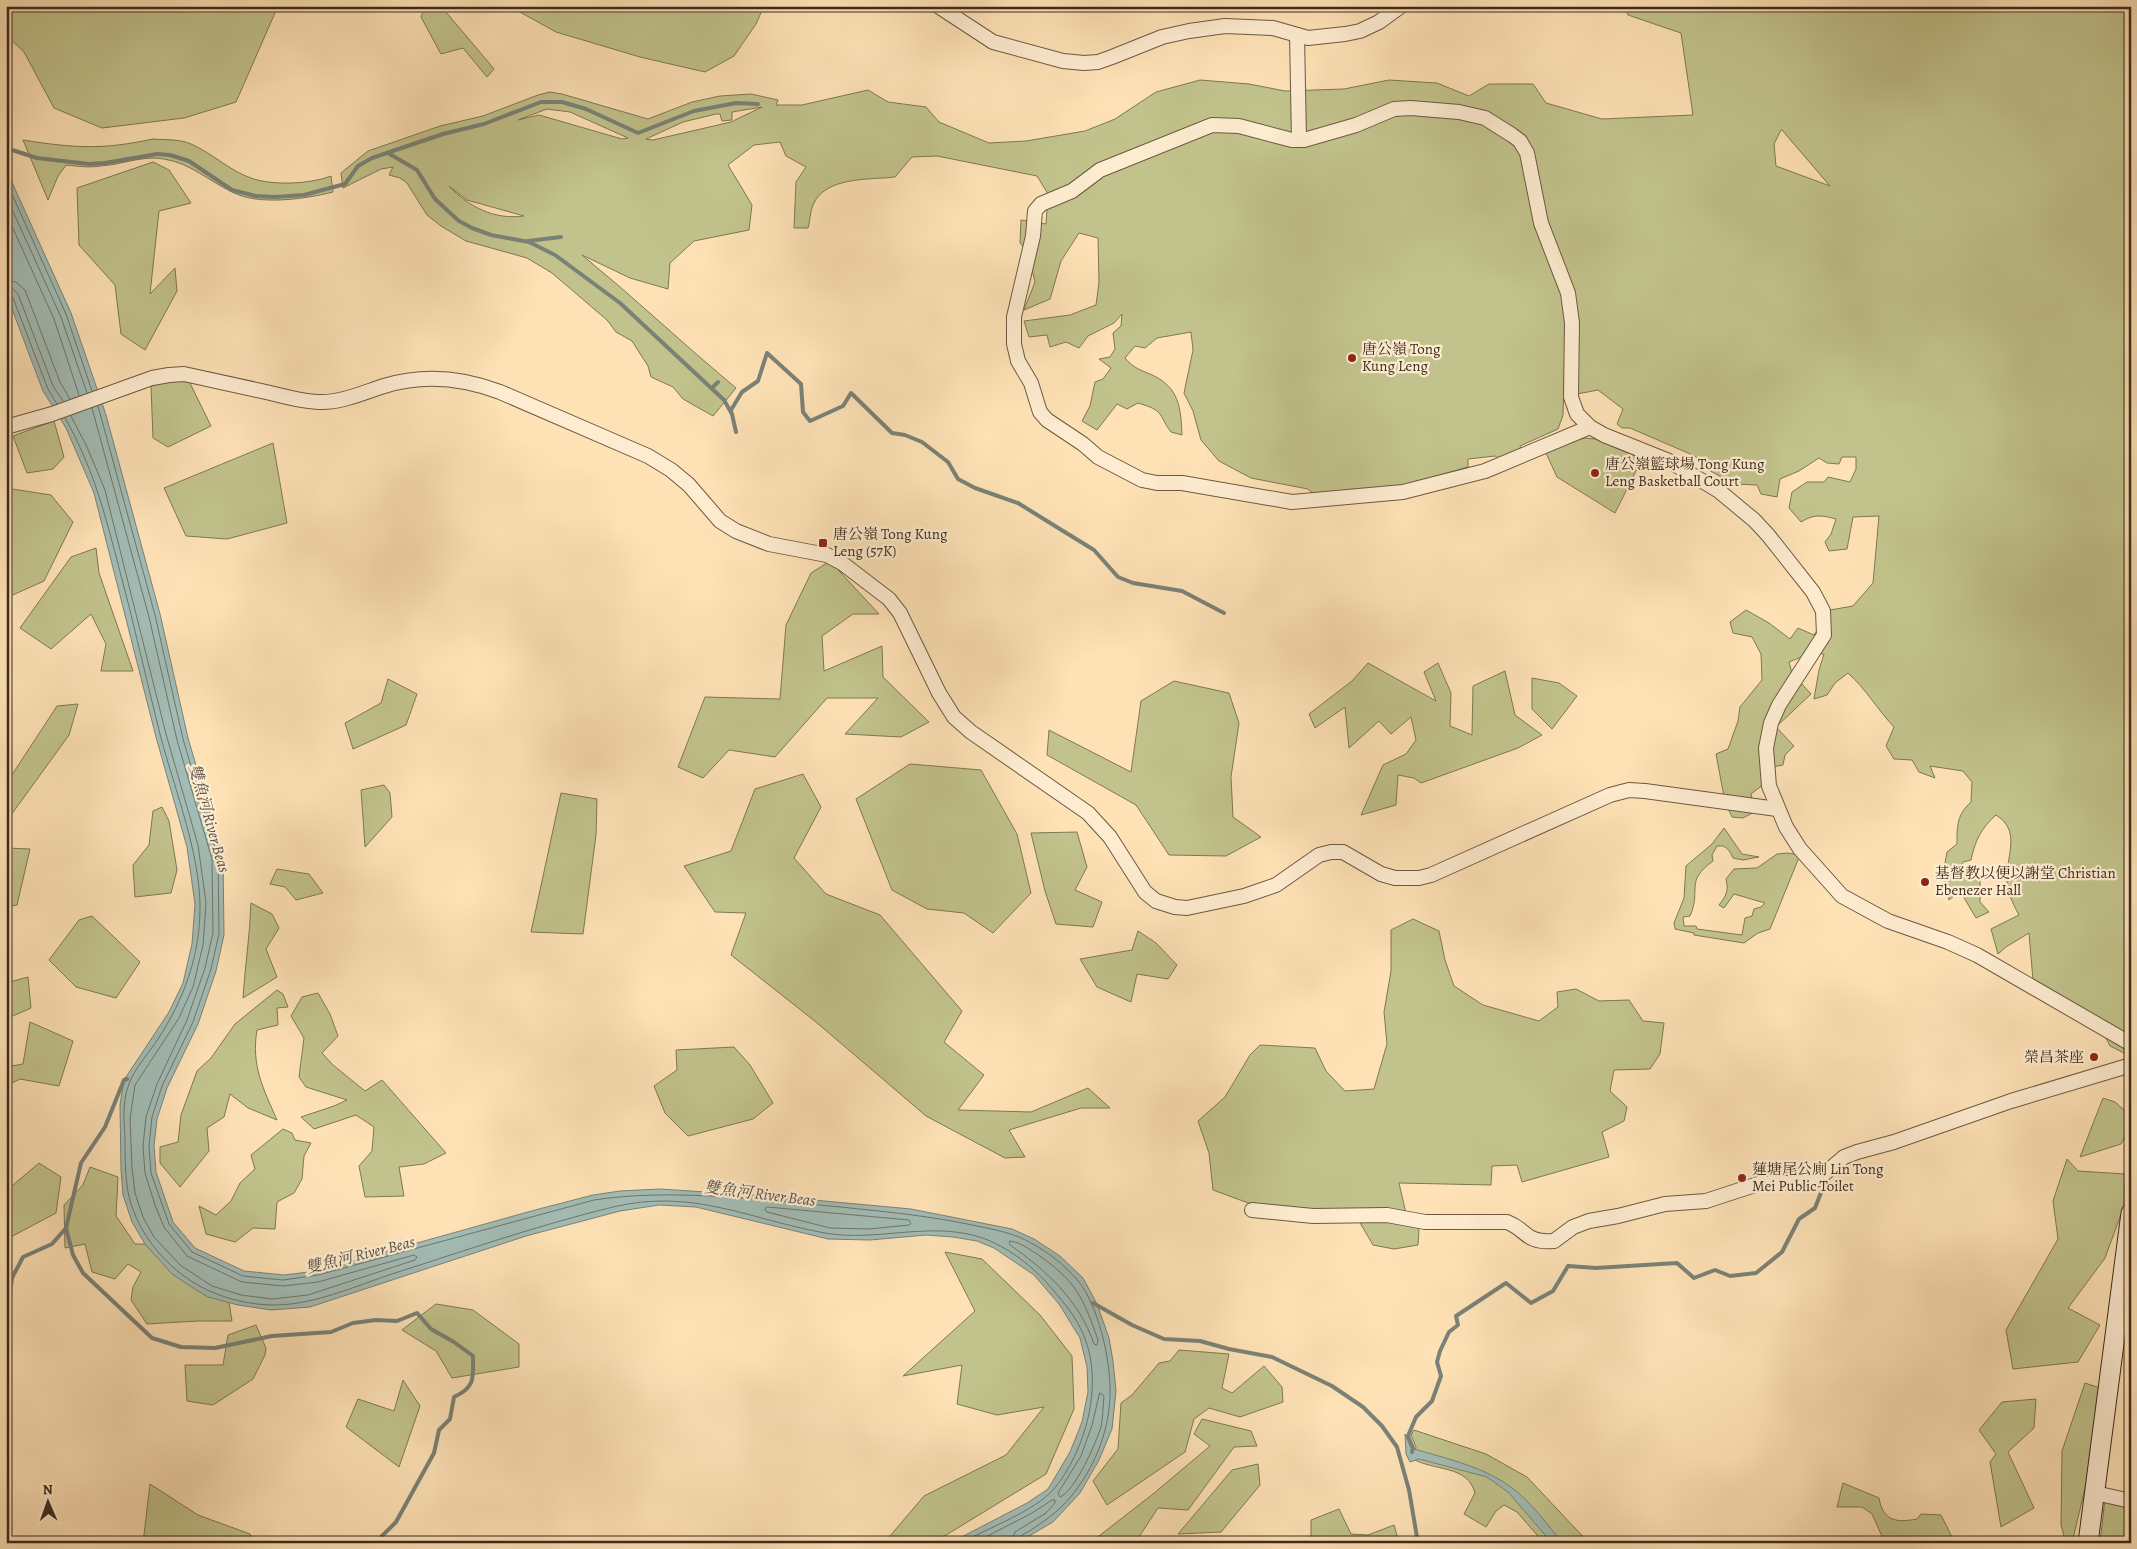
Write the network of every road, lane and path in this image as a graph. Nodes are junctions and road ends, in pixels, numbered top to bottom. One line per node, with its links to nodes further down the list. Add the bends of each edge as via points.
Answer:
1 (938, 6): 3 (street, via 993,42 1063,61 1084,63 1098,62 1189,30 1258,27)
2 (1402, 6): 3 (street, via 1360,31 1308,38)
3 (1297, 35): 4 (street)
4 (1299, 140): 6 (street, via 1356,125 1394,109 1411,108 1485,118 1520,141 1527,153 1541,222 1568,293 1572,323 1573,408); 6 (street, via 1239,126 1212,125 1100,170 1072,191 1037,207 1012,332 1018,361 1031,383 1040,412 1047,420 1098,457 1142,480 1182,483 1292,502 1403,492 1485,471)
5 (6, 427): 7 (street, via 152,378 176,374 321,402 334,402 410,381 458,380 500,392 648,456 689,485 720,521 736,531 769,544 827,555 890,598 954,717 1088,813 1110,837 1145,892 1156,901 1175,907 1187,908 1244,896 1276,885 1319,855 1331,852 1343,852 1381,874 1395,878 1419,878 1610,795 1629,790)
6 (1590, 427): 7 (street, via 1669,461 1719,491 1768,535 1820,602 1824,635 1780,705 1768,735 1766,770)
7 (1777, 809): 8 (street, via 1800,849 1842,896 1888,921 1970,951)
8 (2131, 1044)
9 (2131, 1065): 10 (street, via 1856,1152 1844,1157 1818,1179 1758,1184 1706,1201 1665,1204 1589,1221 1572,1227 1554,1241 1534,1240 1507,1222 1425,1222 1387,1215 1313,1216)
10 (1252, 1210)
11 (2131, 1213): 12 (main road)
12 (2095, 1493): 13 (street); 14 (main road)
13 (2131, 1501)
14 (2088, 1543)

